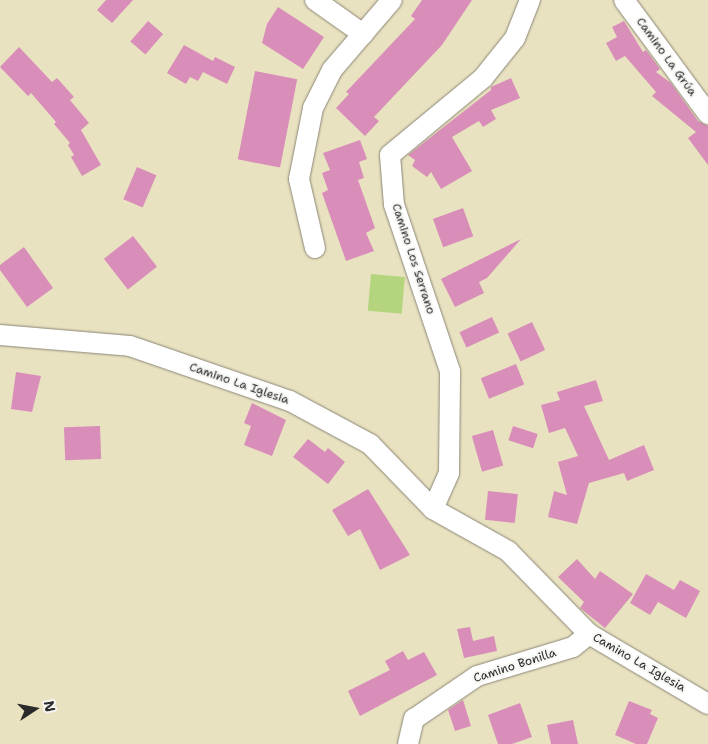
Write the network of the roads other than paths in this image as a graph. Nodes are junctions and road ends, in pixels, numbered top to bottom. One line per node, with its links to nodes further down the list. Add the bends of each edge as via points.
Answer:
1 (315, 0): 5 (street)
2 (392, 0): 5 (street)
3 (530, 0): 9 (street, Camino Los Serrano, via 515,38 483,78 390,155 394,205 450,370 449,473)
4 (624, 0): 6 (street, Camino La Grúa)
5 (363, 34): 7 (street, via 332,70 313,108 299,179)
6 (708, 114)
7 (315, 248)
8 (0, 335): 9 (street, Camino La Iglesia, via 130,346 290,401 370,444)
9 (433, 509): 10 (street, Camino La Iglesia, via 508,551)
10 (588, 634): 11 (street, Camino La Iglesia); 12 (street, Camino Bonilla, via 573,647 477,676 414,719)
11 (708, 704)
12 (408, 744)

